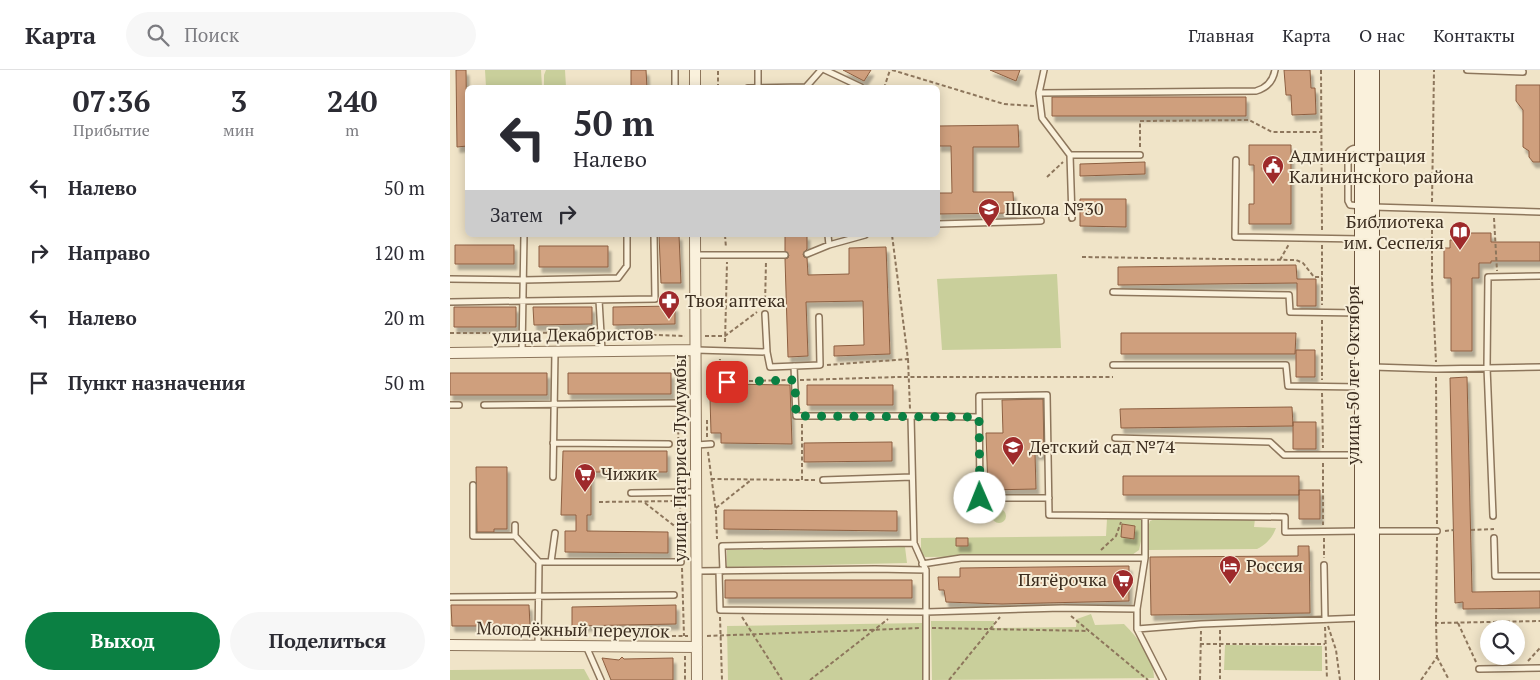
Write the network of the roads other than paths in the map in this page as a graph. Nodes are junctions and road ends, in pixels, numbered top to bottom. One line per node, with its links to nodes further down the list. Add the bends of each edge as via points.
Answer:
1 (675, 70): 11 (lane)
2 (695, 70): 12 (street)
3 (758, 70): 13 (lane)
4 (823, 70): 14 (lane); 15 (lane)
5 (1044, 70): 16 (lane)
6 (1275, 70): 16 (lane, via 1269,84 1256,92)
7 (1362, 70): 17 (street, улица 50 лет Октября)
8 (1372, 70): 17 (street, улица 50 лет Октября)
9 (1467, 70): 10 (lane)
10 (1523, 72)
11 (676, 85)
12 (695, 85)
13 (758, 85)
14 (809, 85)
15 (857, 85)
16 (1039, 93): 19 (lane, via 1042,118)
17 (1367, 148): 21 (street, улица 50 лет Октября)
18 (1140, 154): 19 (lane)
19 (1070, 155): 23 (lane)
20 (1236, 160): 32 (lane, via 1236,237)
21 (1367, 207): 22 (lane); 32 (street, улица 50 лет Октября)
22 (1540, 212)
23 (1072, 218)
24 (1041, 221): 25 (lane)
25 (940, 224)
26 (524, 237): 39 (lane)
27 (627, 237): 39 (lane, via 627,266 618,278)
28 (654, 237): 42 (lane, via 654,299)
29 (695, 237): 35 (street, улица Патриса Лумумбы)
30 (828, 237): 33 (lane)
31 (858, 237): 33 (lane)
32 (1367, 239): 44 (street, улица 50 лет Октября)
33 (829, 245): 34 (lane)
34 (807, 254)
35 (696, 255): 36 (lane); 47 (street, улица Патриса Лумумбы)
36 (785, 255)
37 (1540, 276): 56 (lane, via 1488,277)
38 (450, 279): 39 (lane)
39 (523, 280): 41 (lane)
40 (1113, 292): 44 (lane, via 1289,295 1290,312)
41 (523, 300): 42 (lane); 43 (lane); 49 (lane)
42 (599, 300): 48 (lane)
43 (450, 302)
44 (1367, 313): 55 (street, улица 50 лет Октября)
45 (765, 314): 51 (lane)
46 (819, 316): 54 (lane, via 820,365)
47 (696, 350): 48 (street, улица Декабристов); 51 (lane); 69 (street, улица Патриса Лумумбы)
48 (602, 351): 50 (street, улица Декабристов)
49 (522, 352): 50 (street, улица Декабристов); 52 (street, улица Декабристов)
50 (554, 352): 63 (lane)
51 (766, 352): 54 (lane, via 770,367)
52 (450, 353)
53 (1113, 365): 58 (lane, via 1286,365 1288,386)
54 (794, 366): 64 (lane, via 796,416)
55 (1367, 367): 56 (lane); 58 (street, улица 50 лет Октября)
56 (1487, 367): 57 (lane); 80 (lane)
57 (1540, 367)
58 (1367, 387): 71 (street, улица 50 лет Октября)
59 (678, 403): 63 (lane)
60 (459, 404): 61 (lane)
61 (450, 405)
62 (484, 405): 63 (lane)
63 (554, 405): 67 (lane)
64 (911, 416): 65 (lane); 73 (lane)
65 (979, 417): 78 (lane, via 980,498); 78 (lane, via 979,396 1047,394)
66 (1115, 438): 71 (lane, via 1270,442 1284,456)
67 (553, 443): 68 (lane); 72 (lane)
68 (669, 444)
69 (696, 445): 70 (lane); 76 (street, улица Патриса Лумумбы)
70 (709, 445)
71 (1367, 455): 82 (street, улица 50 лет Октября)
72 (553, 477)
73 (912, 477): 74 (lane); 87 (lane)
74 (823, 480)
75 (473, 485): 85 (lane, via 473,536)
76 (696, 492): 77 (lane); 95 (street, улица Патриса Лумумбы)
77 (631, 493)
78 (1049, 498): 79 (lane, via 1049,515)
79 (1145, 516): 82 (lane, via 1285,517 1284,532); 88 (lane)
80 (1493, 516)
81 (515, 525): 85 (lane)
82 (1367, 531): 83 (lane); 103 (street, улица 50 лет Октября)
83 (1437, 531)
84 (555, 533): 90 (lane)
85 (516, 536): 89 (lane)
86 (1494, 538): 97 (lane, via 1495,576)
87 (914, 543): 92 (lane); 96 (lane, via 722,546)
88 (1145, 558): 92 (lane, via 961,558); 101 (lane)
89 (539, 562): 90 (lane); 100 (lane)
90 (551, 562): 91 (lane)
91 (681, 562)
92 (922, 564): 94 (lane)
93 (1324, 565): 104 (lane)
94 (926, 570): 96 (lane); 102 (lane)
95 (696, 571): 96 (lane); 109 (street, улица Патриса Лумумбы)
96 (721, 571): 102 (lane, via 720,610)
97 (1540, 576)
98 (674, 595): 100 (lane)
99 (450, 597): 100 (lane)
100 (539, 597): 107 (lane)
101 (1137, 609): 102 (lane); 105 (lane)
102 (926, 612): 114 (lane)
103 (1367, 618): 104 (lane); 116 (street, улица 50 лет Октября); 117 (street, улица 50 лет Октября)
104 (1325, 619): 105 (lane)
105 (1137, 629): 115 (lane)
106 (450, 645): 107 (street, Молодёжный переулок)
107 (538, 645): 108 (street, Молодёжный переулок)
108 (586, 646): 109 (street, Молодёжный переулок); 112 (lane)
109 (697, 647): 113 (street, улица Патриса Лумумбы)
110 (1540, 668): 111 (lane)
111 (1479, 669)
112 (601, 680)
113 (697, 680)
114 (926, 680)
115 (1163, 680)
116 (1362, 680)
117 (1372, 680)

